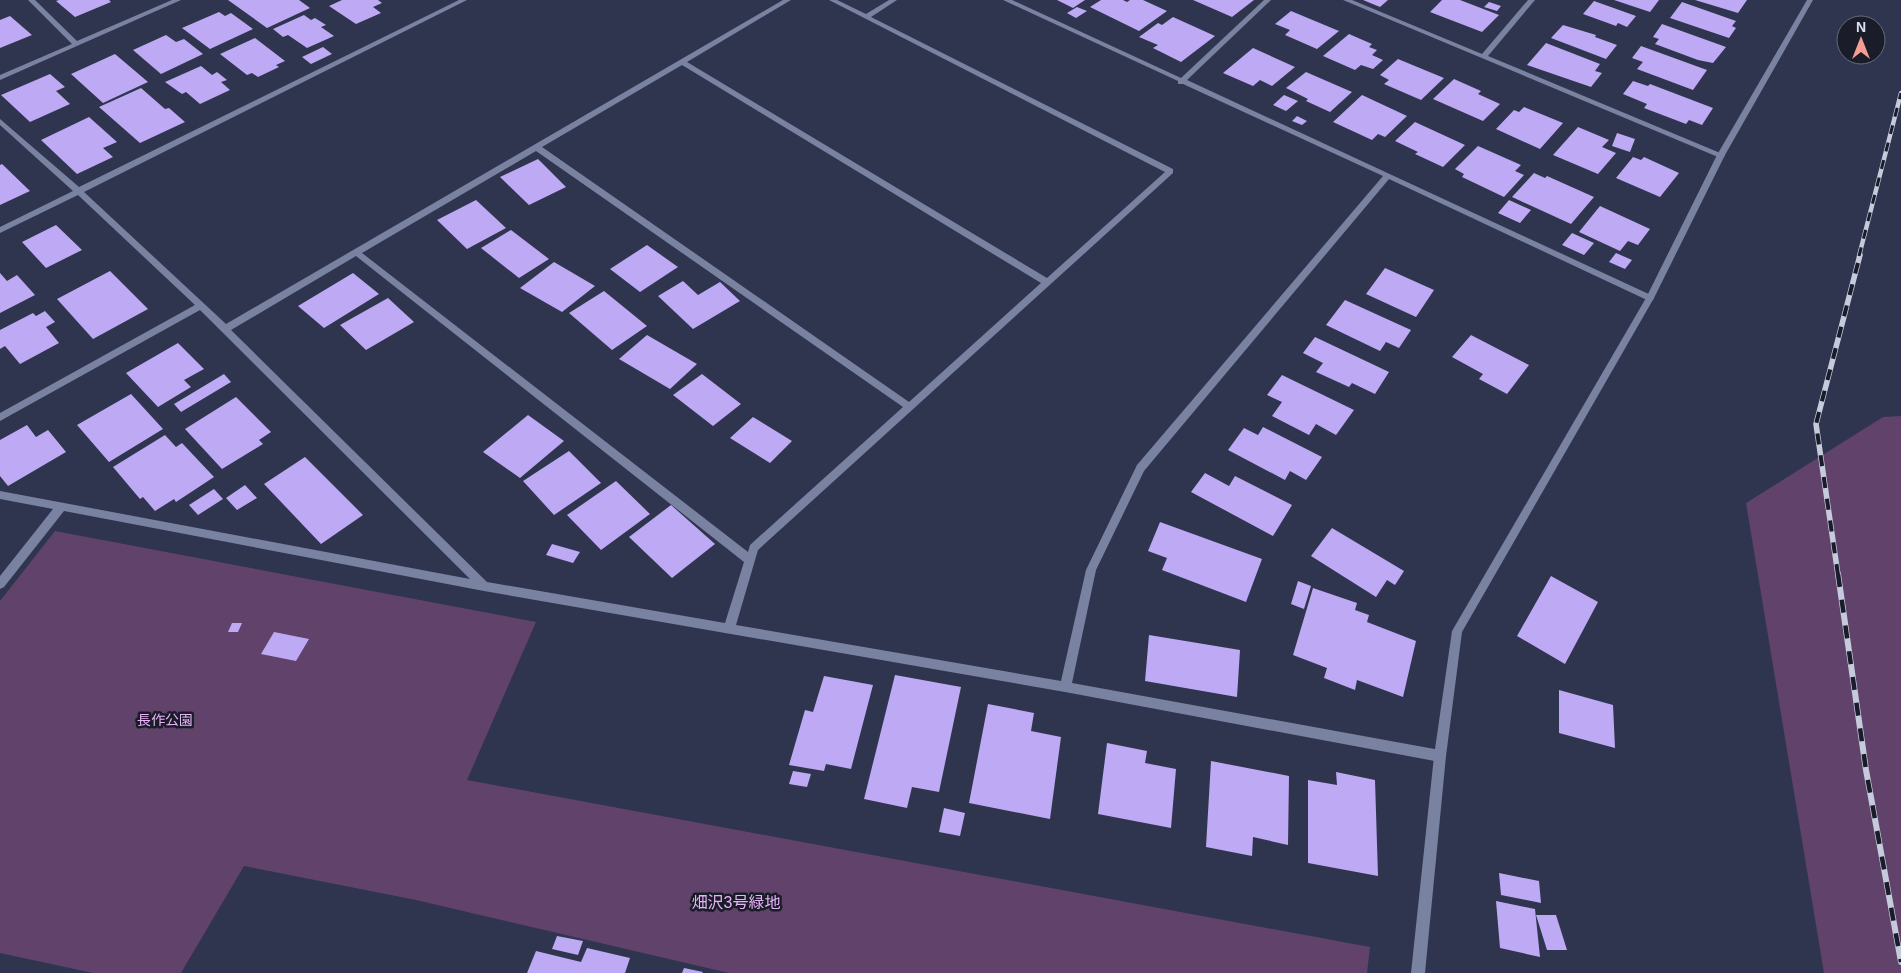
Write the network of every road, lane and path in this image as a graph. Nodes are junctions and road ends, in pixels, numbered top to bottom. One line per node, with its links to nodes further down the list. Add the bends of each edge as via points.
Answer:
1 (178, 0): 13 (street)
2 (464, 0): 22 (street)
3 (788, 0): 15 (street)
4 (832, 0): 12 (street)
5 (894, 0): 12 (street)
6 (1006, 0): 17 (street)
7 (1268, 0): 17 (street)
8 (1346, 0): 14 (street)
9 (1532, 0): 14 (street)
10 (1810, 0): 20 (street)
11 (35, 1): 13 (street)
12 (866, 17): 25 (street, via 1170,171)
13 (76, 44): 16 (street)
14 (1484, 56): 20 (street)
15 (682, 62): 19 (street); 25 (street)
16 (0, 78)
17 (1181, 82): 21 (street)
18 (0, 121): 22 (street)
19 (536, 147): 24 (street); 29 (street)
20 (1721, 155): 26 (street)
21 (1388, 175): 26 (street); 37 (street, via 1140,468 1092,570)
22 (80, 190): 23 (street); 27 (street)
23 (0, 230)
24 (356, 252): 28 (street); 33 (street)
25 (1048, 282): 29 (street)
26 (1650, 298): 38 (street, via 1457,631)
27 (201, 306): 28 (street); 30 (street)
28 (225, 329): 35 (street)
29 (910, 407): 33 (street, via 754,548)
30 (0, 417)
31 (0, 495): 32 (street)
32 (61, 507): 34 (street); 35 (street)
33 (750, 560): 36 (street)
34 (0, 584)
35 (484, 586): 36 (street)
36 (729, 629): 37 (street)
37 (1064, 687): 38 (street)
38 (1440, 756): 39 (street)
39 (1418, 973)

